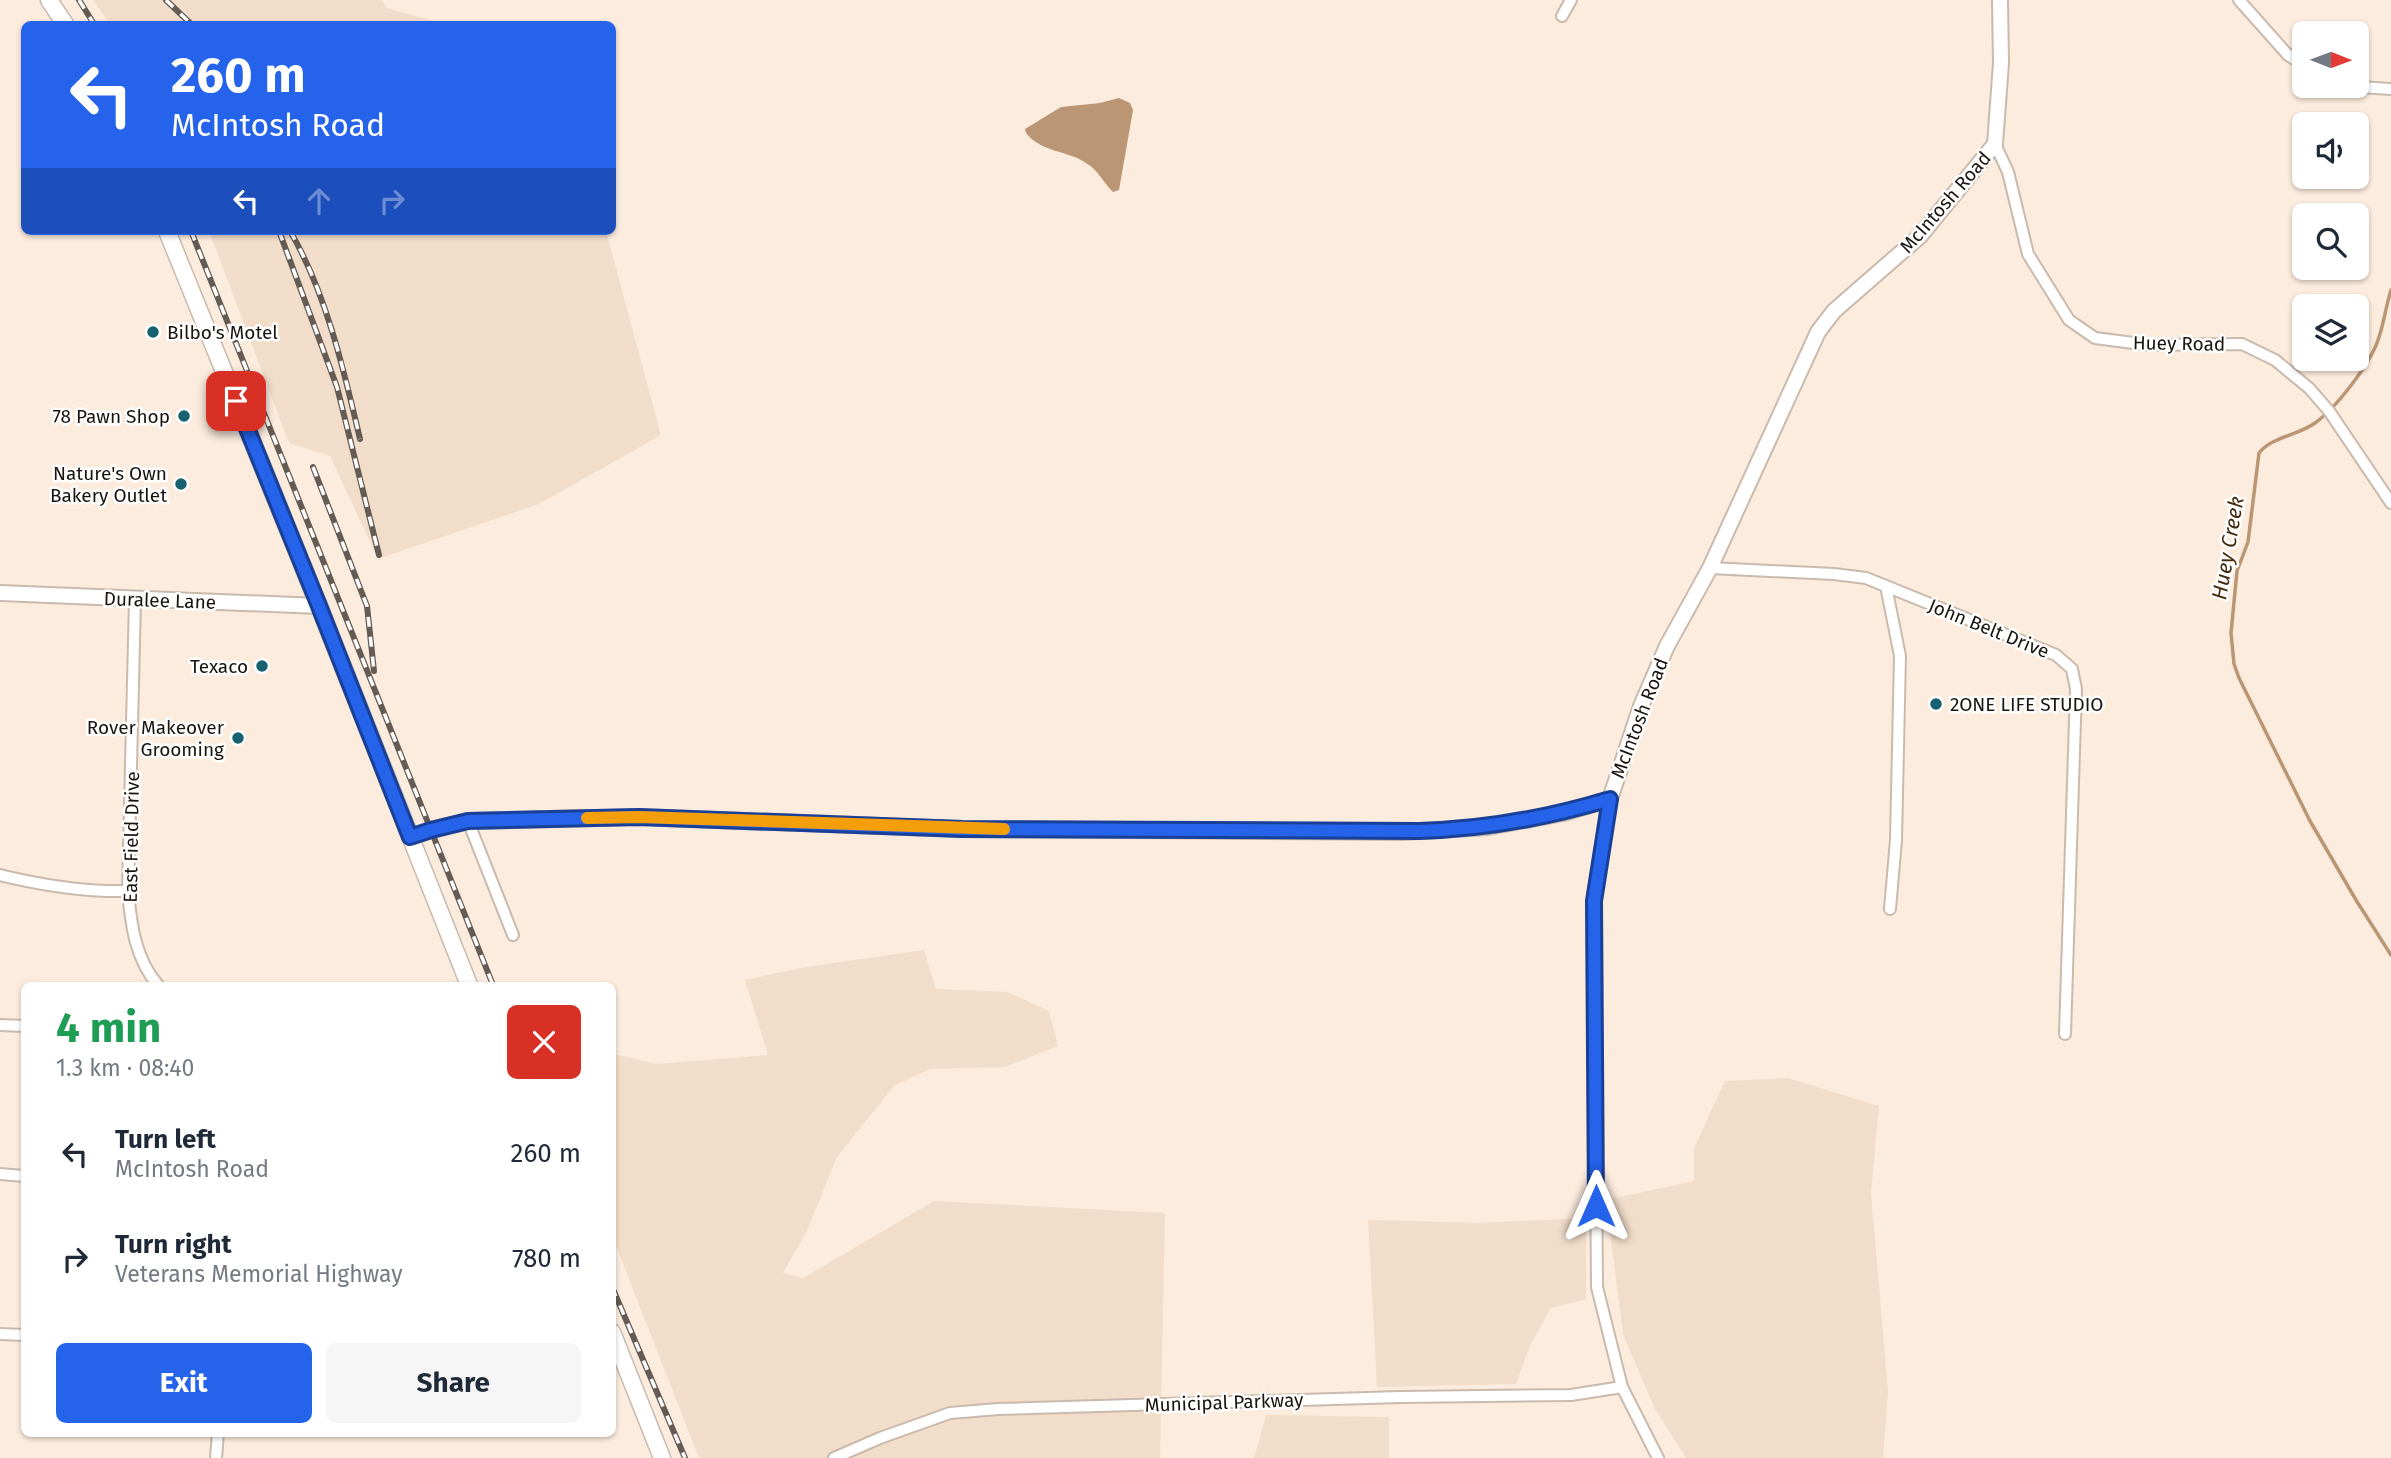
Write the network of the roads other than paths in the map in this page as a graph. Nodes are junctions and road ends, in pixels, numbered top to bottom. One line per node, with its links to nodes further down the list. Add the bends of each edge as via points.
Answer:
1 (49, 0): 6 (main road)
2 (1571, 0): 5 (street)
3 (2000, 0): 10 (street, Huey Road)
4 (2241, 0): 7 (street)
5 (1562, 16)
6 (63, 21)
7 (2292, 58)
8 (2370, 88): 9 (street)
9 (2391, 89)
10 (1995, 144): 12 (street, Huey Road, via 2008,172 2028,254 2069,320 2095,338 2149,345 2242,344 2274,360 2329,411); 13 (street, McIntosh Road, via 1920,236 1834,311 1818,332)
11 (169, 235): 17 (main road)
12 (2391, 503)
13 (1710, 568): 14 (street, John Belt Drive, via 1834,574); 18 (street, McIntosh Road, via 1641,706)
14 (1886, 586): 23 (street, via 1900,656); 29 (street, John Belt Drive, via 2056,655 2072,669 2076,689)
15 (0, 593): 16 (street, Duralee Lane)
16 (135, 599): 17 (street, Duralee Lane); 22 (street, East Field Drive)
17 (319, 606): 20 (main road)
18 (1610, 799): 19 (street, McIntosh Road, via 1488,827 1402,832 962,829 639,817); 35 (street, via 1594,901 1597,1287)
19 (468, 821): 20 (street, McIntosh Road); 24 (street)
20 (410, 837): 26 (main road)
21 (0, 875): 22 (street)
22 (128, 891): 25 (street, East Field Drive, via 131,930)
23 (1890, 909)
24 (513, 935)
25 (154, 982)
26 (468, 982)
27 (0, 1025): 28 (street)
28 (21, 1026)
29 (2065, 1034)
30 (0, 1174): 31 (street)
31 (21, 1175)
32 (0, 1334): 33 (street)
33 (21, 1335)
34 (616, 1342): 38 (main road)
35 (1622, 1387): 39 (street, Municipal Parkway, via 1571,1395 950,1413); 40 (street)
36 (218, 1437): 37 (street)
37 (216, 1458)
38 (663, 1458)
39 (834, 1458)
40 (1658, 1458)

